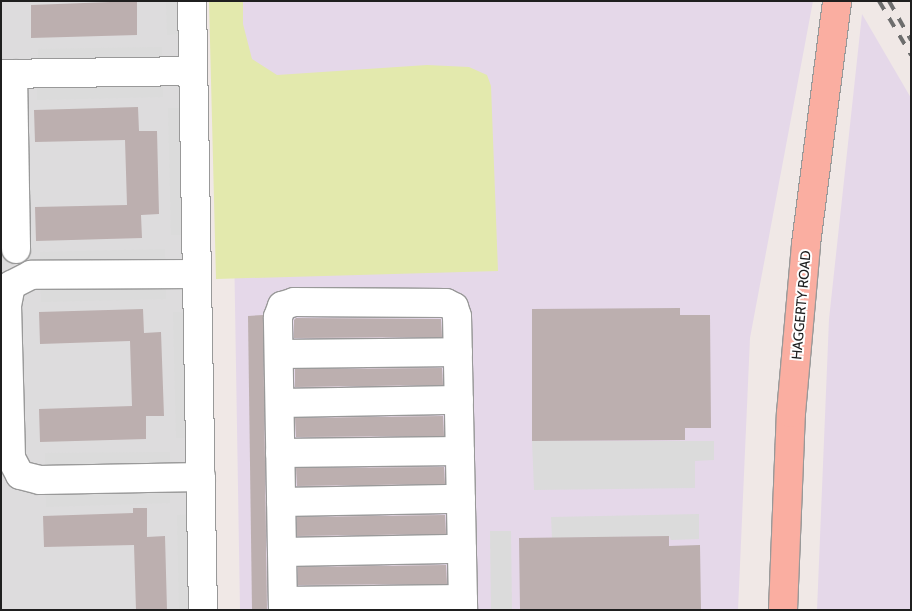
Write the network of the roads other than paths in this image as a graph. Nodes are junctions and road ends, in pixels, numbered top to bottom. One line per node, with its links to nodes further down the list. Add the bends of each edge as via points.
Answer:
1 (192, 1): 3 (street)
2 (837, 1): 21 (main road, HAGGERTY ROAD, via 804,263 791,413)
3 (193, 71): 4 (street); 6 (street)
4 (7, 74): 5 (street)
5 (16, 249)
6 (196, 274): 13 (street); 13 (street, via 31,275 11,285 7,305 11,458 20,475 40,480)
7 (458, 352): 8 (street); 8 (street, via 458,316 454,307 446,303 294,302 282,306 278,317); 9 (street)
8 (279, 354): 10 (street)
9 (459, 400): 10 (street); 11 (street)
10 (280, 403): 12 (street)
11 (460, 451): 12 (street); 14 (street)
12 (280, 453): 15 (street)
13 (201, 477): 20 (street)
14 (461, 499): 15 (street); 16 (street)
15 (281, 502): 17 (street)
16 (462, 549): 17 (street); 18 (street)
17 (282, 552): 19 (street)
18 (463, 604): 19 (street)
19 (283, 605)
20 (204, 610)
21 (783, 610)

